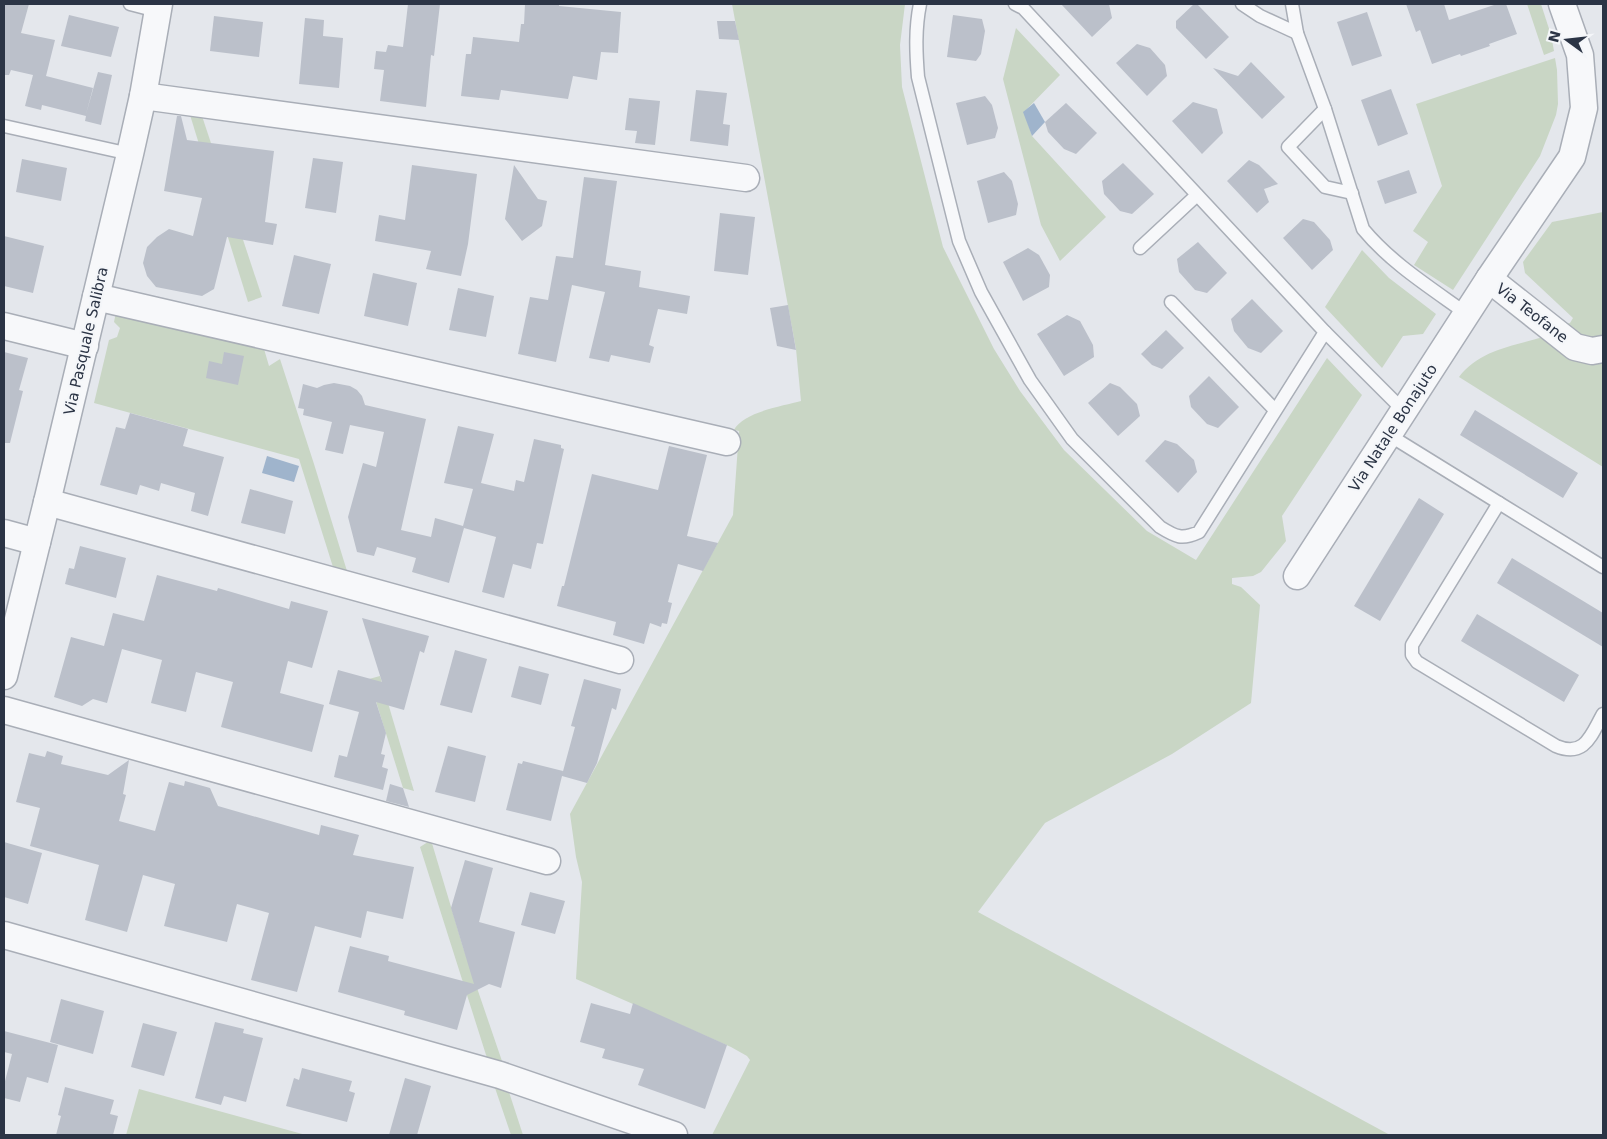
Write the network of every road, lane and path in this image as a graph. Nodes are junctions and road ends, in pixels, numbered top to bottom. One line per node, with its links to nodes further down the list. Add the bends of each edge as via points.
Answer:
1 (130, 4): 7 (lane)
2 (920, 4): 25 (lane, via 916,26 918,77 959,241 981,292 1030,380 1072,439 1160,528 1173,535 1188,537 1199,532)
3 (1015, 4): 15 (lane, via 1023,8)
4 (1242, 4): 8 (lane)
5 (1292, 4): 8 (lane)
6 (1562, 4): 17 (street, Via Natale Bonajuto, via 1580,55 1584,108 1572,157)
7 (158, 8): 9 (street, Via Pasquale Salibra)
8 (1297, 33): 10 (lane)
9 (144, 96): 12 (street, Via Pasquale Salibra); 13 (street)
10 (1325, 109): 14 (lane); 14 (lane, via 1288,147 1325,187)
11 (4, 126): 12 (lane)
12 (130, 154): 18 (street, Via Pasquale Salibra)
13 (746, 178)
14 (1352, 193): 20 (lane, via 1362,228 1375,244)
15 (1197, 195): 16 (lane); 22 (lane)
16 (1140, 248)
17 (1489, 279): 20 (street, Via Natale Bonajuto); 24 (street, Via Teofane, via 1575,347 1592,351)
18 (96, 297): 23 (street, Via Pasquale Salibra); 28 (street)
19 (1171, 302): 25 (lane)
20 (1466, 314): 26 (street, Via Natale Bonajuto)
21 (4, 326): 23 (street)
22 (1325, 332): 25 (lane); 26 (lane)
23 (85, 346): 29 (street, Via Pasquale Salibra)
24 (1603, 349)
25 (1275, 410)
26 (1404, 410): 27 (street, Via Natale Bonajuto)
27 (1389, 435): 30 (lane); 34 (street, Via Natale Bonajuto)
28 (727, 442)
29 (47, 502): 32 (street, Via Pasquale Salibra); 35 (street)
30 (1499, 502): 33 (lane); 38 (lane, via 1412,645 1412,655 1417,662 1566,750 1584,745)
31 (4, 533): 32 (street)
32 (37, 542): 36 (street, Via Pasquale Salibra)
33 (1603, 567)
34 (1297, 576)
35 (620, 660)
36 (4, 676)
37 (4, 710): 39 (street)
38 (1603, 714)
39 (547, 860)
40 (4, 935): 41 (street, via 500,1076)
41 (674, 1135)

